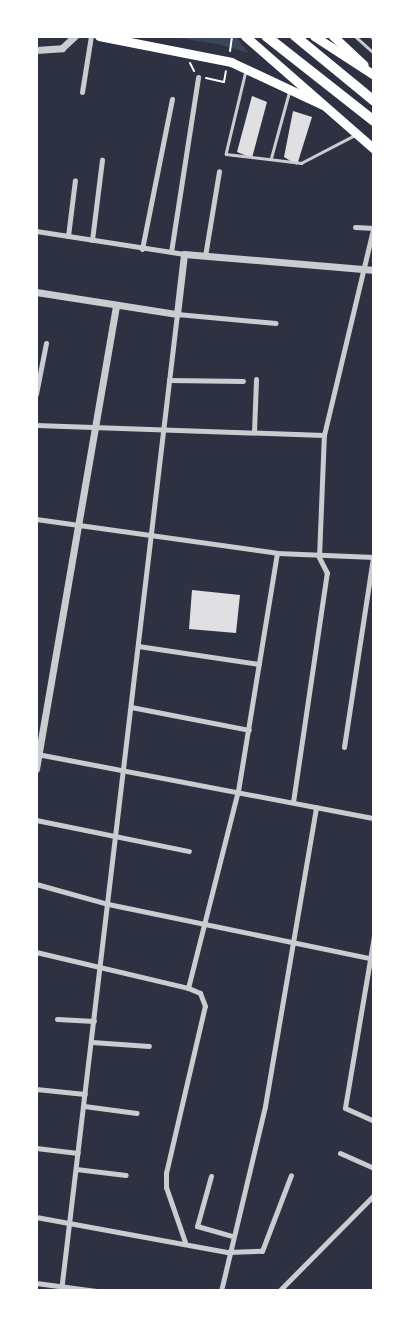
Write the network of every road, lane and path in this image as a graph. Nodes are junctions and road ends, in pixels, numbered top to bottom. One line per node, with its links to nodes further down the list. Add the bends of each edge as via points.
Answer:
1 (75, 36): 12 (street, via 62,48)
2 (91, 36): 18 (street)
3 (99, 36): 14 (highway, via 192,51)
4 (245, 36): 21 (highway)
5 (266, 36): 22 (highway)
6 (295, 36): 19 (highway)
7 (314, 36): 15 (highway)
8 (334, 36): 15 (highway)
9 (355, 36): 13 (lane)
10 (371, 36): 11 (lane)
11 (374, 39)
12 (36, 50)
13 (374, 53)
14 (247, 67): 17 (highway); 25 (lane, via 226,154)
15 (374, 75)
16 (198, 77): 35 (street)
17 (290, 89): 21 (highway); 25 (lane)
18 (82, 92)
19 (370, 98)
20 (172, 99): 34 (street)
21 (323, 105): 23 (highway)
22 (374, 121)
23 (357, 135): 24 (highway); 25 (lane, via 310,162)
24 (374, 149)
25 (272, 158)
26 (102, 160): 33 (street)
27 (219, 171): 37 (street)
28 (75, 180): 32 (street)
29 (356, 227): 30 (street)
30 (374, 227): 38 (street)
31 (36, 231): 32 (street)
32 (68, 236): 33 (street)
33 (92, 240): 34 (street)
34 (142, 248): 35 (street)
35 (171, 252): 36 (street)
36 (184, 254): 37 (street); 42 (street)
37 (205, 256): 38 (street)
38 (362, 269): 39 (street); 53 (street)
39 (374, 270)
40 (36, 292): 41 (street)
41 (116, 305): 42 (street); 50 (street)
42 (177, 314): 43 (street); 46 (street)
43 (276, 323)
44 (46, 343): 48 (street)
45 (256, 379): 52 (street)
46 (170, 380): 47 (street); 51 (street)
47 (243, 382)
48 (36, 394)
49 (36, 425): 50 (street)
50 (92, 427): 51 (street); 55 (street)
51 (164, 430): 52 (street); 56 (street)
52 (254, 432): 53 (street)
53 (324, 434): 58 (street)
54 (36, 519): 55 (street)
55 (76, 526): 56 (street); 65 (street)
56 (152, 535): 57 (street); 60 (street)
57 (277, 553): 58 (street); 61 (street)
58 (319, 557): 59 (street); 69 (street, via 326,573)
59 (373, 557): 64 (street)
60 (138, 646): 61 (street); 62 (street)
61 (259, 664): 63 (street)
62 (131, 707): 63 (street); 67 (street)
63 (249, 730): 68 (street)
64 (344, 747)
65 (37, 754): 66 (street); 67 (street)
66 (36, 769)
67 (124, 770): 68 (street); 73 (street)
68 (238, 791): 69 (street); 77 (street)
69 (293, 802): 70 (street)
70 (316, 807): 71 (street); 79 (street)
71 (374, 818)
72 (36, 820): 73 (street)
73 (116, 834): 74 (street); 76 (street)
74 (189, 851)
75 (36, 884): 76 (street)
76 (108, 904): 77 (street); 82 (street)
77 (206, 924): 79 (street); 83 (street)
78 (374, 936): 81 (street)
79 (294, 943): 81 (street); 104 (street, via 265,1106)
80 (36, 952): 82 (street)
81 (372, 958): 92 (street, via 345,1108)
82 (101, 966): 83 (street); 85 (street)
83 (188, 988): 105 (street, via 200,992 205,1006 166,1173 166,1187)
84 (57, 1019): 85 (street)
85 (94, 1021): 86 (street)
86 (92, 1042): 87 (street); 89 (street)
87 (149, 1046)
88 (36, 1089): 89 (street)
89 (85, 1094): 90 (street)
90 (84, 1106): 91 (street); 94 (street)
91 (137, 1113)
92 (374, 1121)
93 (36, 1148): 94 (street)
94 (78, 1153): 97 (street)
95 (340, 1153): 96 (street)
96 (374, 1168)
97 (76, 1169): 99 (street); 103 (street)
98 (291, 1175): 106 (street, via 262,1251)
99 (126, 1176)
100 (211, 1176): 104 (street, via 197,1226)
101 (374, 1195): 111 (street)
102 (36, 1217): 103 (street)
103 (69, 1222): 105 (street); 108 (street)
104 (231, 1236): 106 (street)
105 (186, 1242): 106 (street)
106 (227, 1252): 110 (street)
107 (36, 1283): 108 (street)
108 (61, 1289): 109 (street)
109 (96, 1291)
110 (221, 1291)
111 (279, 1291)

